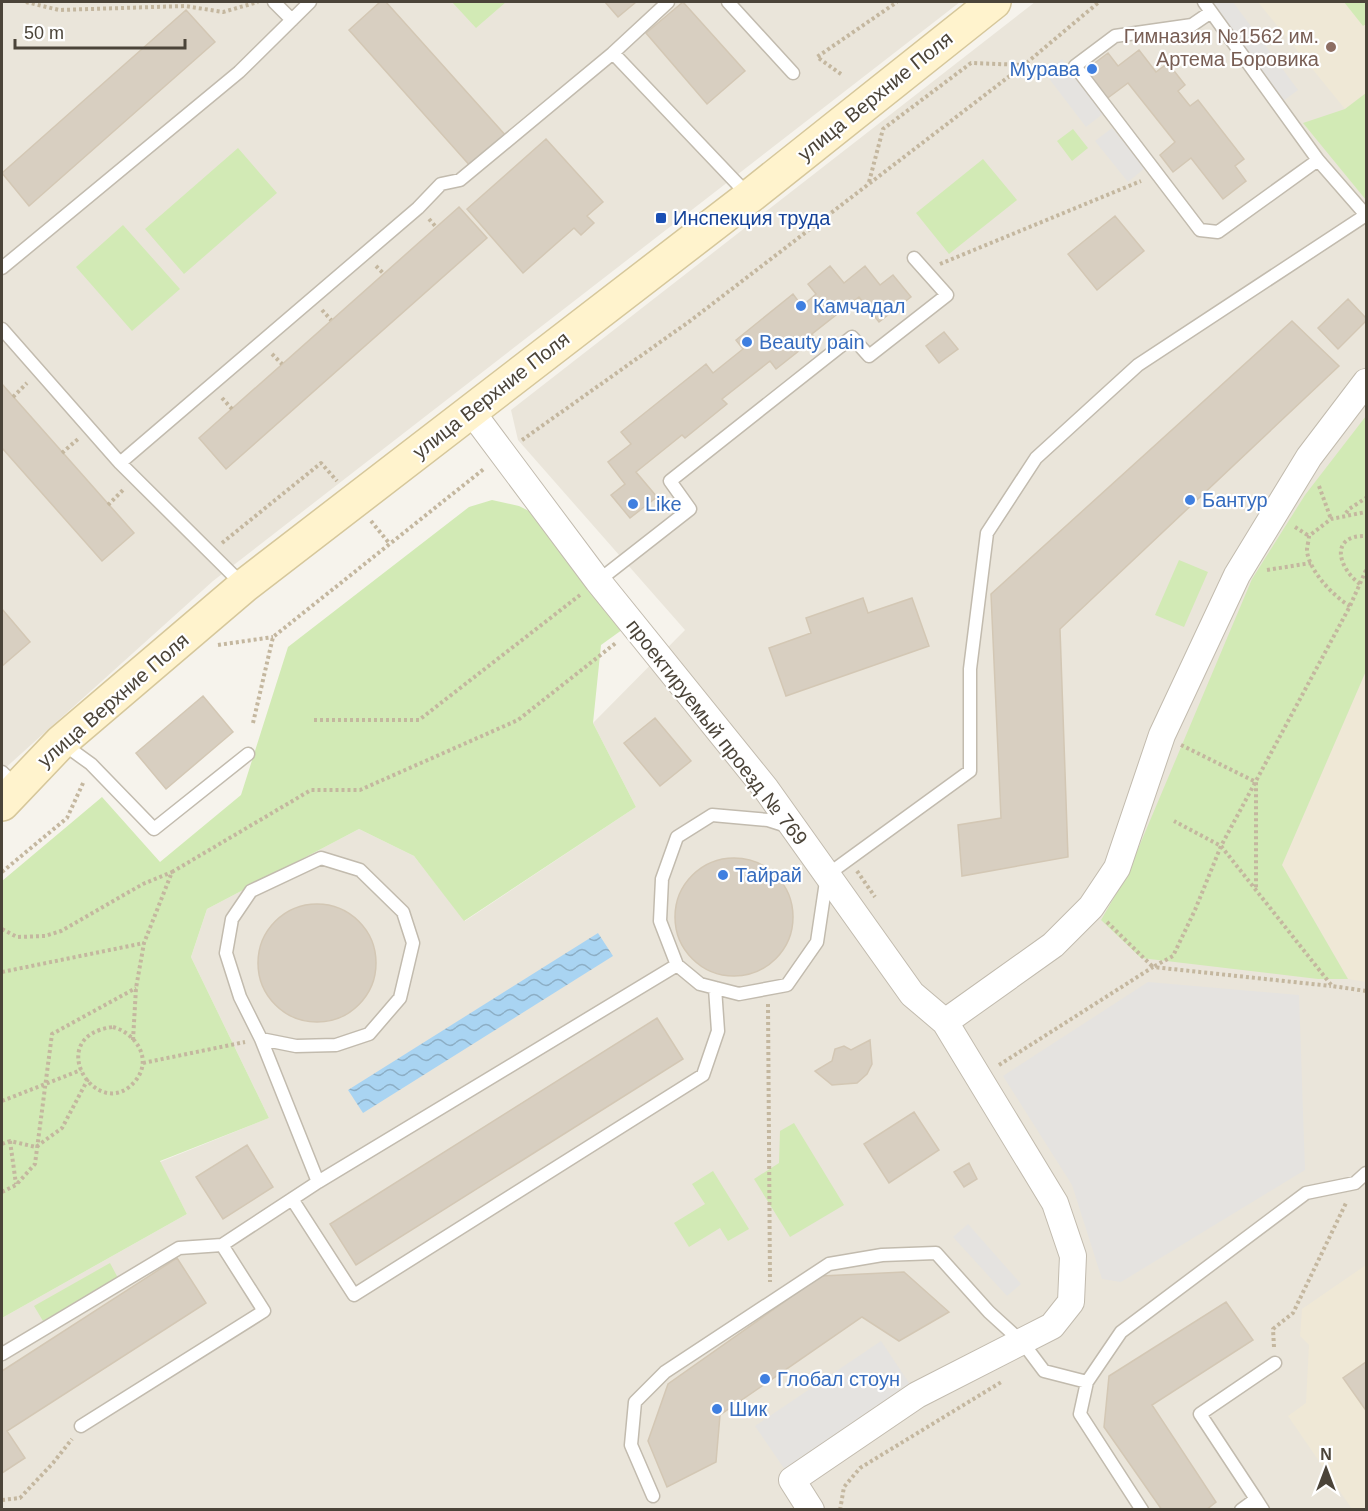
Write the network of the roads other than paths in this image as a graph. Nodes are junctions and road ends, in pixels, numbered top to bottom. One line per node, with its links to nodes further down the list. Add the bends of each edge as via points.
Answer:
1 (274, 2): 8 (lane)
2 (310, 2): 8 (lane)
3 (668, 2): 9 (lane)
4 (728, 2): 10 (lane)
5 (994, 2): 12 (main road, улица Верхние Поля)
6 (1204, 2): 7 (lane)
7 (1211, 12): 11 (lane); 11 (lane, via 1191,25 1115,36 1075,66 1200,230 1218,232)
8 (292, 20): 15 (lane, via 239,72)
9 (613, 53): 12 (lane); 19 (lane, via 460,180 441,184 409,216)
10 (793, 74)
11 (1318, 160): 13 (lane)
12 (749, 196): 18 (main road, улица Верхние Поля)
13 (1366, 215): 26 (lane, via 1138,365 1036,458 987,532 969,669 969,771)
14 (914, 258): 20 (lane, via 947,295 869,356 852,338 670,481 690,509)
15 (2, 267)
16 (2, 329): 19 (lane)
17 (1366, 382): 29 (street, via 1309,457 1237,574 1162,735 1117,868 1091,907 1053,945)
18 (471, 411): 20 (street, проектируемый проезд № 769); 21 (main road, улица Верхние Поля)
19 (120, 463): 21 (lane)
20 (598, 581): 25 (street, проектируемый проезд № 769)
21 (244, 586): 22 (main road, улица Верхние Поля)
22 (61, 742): 23 (lane, via 91,764 154,829); 24 (main road, улица Верхние Поля)
23 (248, 754)
24 (7, 788)
25 (794, 828): 26 (street, проектируемый проезд № 769); 27 (lane, via 768,820 712,815 677,837 662,879 660,921)
26 (827, 875): 28 (lane, via 817,942 787,985 739,994); 29 (street, проектируемый проезд № 769, via 912,994)
27 (677, 965): 28 (lane, via 700,984); 32 (lane)
28 (715, 988): 34 (lane, via 718,1030 703,1075 354,1294)
29 (945, 1022): 36 (street, проектируемый проезд № 769, via 1055,1203 1073,1256 1071,1302)
30 (261, 1039): 30 (lane, via 240,997 226,952 232,919 251,891 321,858 360,870 404,912 413,943 400,998 369,1034 336,1045 296,1046); 32 (lane)
31 (1366, 1173): 33 (lane)
32 (318, 1182): 34 (lane)
33 (1361, 1184): 39 (lane, via 1306,1193 1121,1332)
34 (292, 1199): 35 (lane)
35 (222, 1245): 37 (lane, via 179,1248); 40 (lane, via 264,1311)
36 (1030, 1352): 39 (lane, via 1044,1371); 41 (lane, via 936,1253 882,1255 829,1264 665,1372 635,1402 631,1445); 43 (street, проектируемый проезд № 769, via 918,1395 792,1480)
37 (2, 1354)
38 (1275, 1364): 42 (lane, via 1200,1414)
39 (1087, 1382): 44 (lane, via 1080,1414)
40 (81, 1426)
41 (653, 1496)
42 (1260, 1504): 45 (lane)
43 (812, 1509)
44 (1142, 1509)
45 (1242, 1509)

